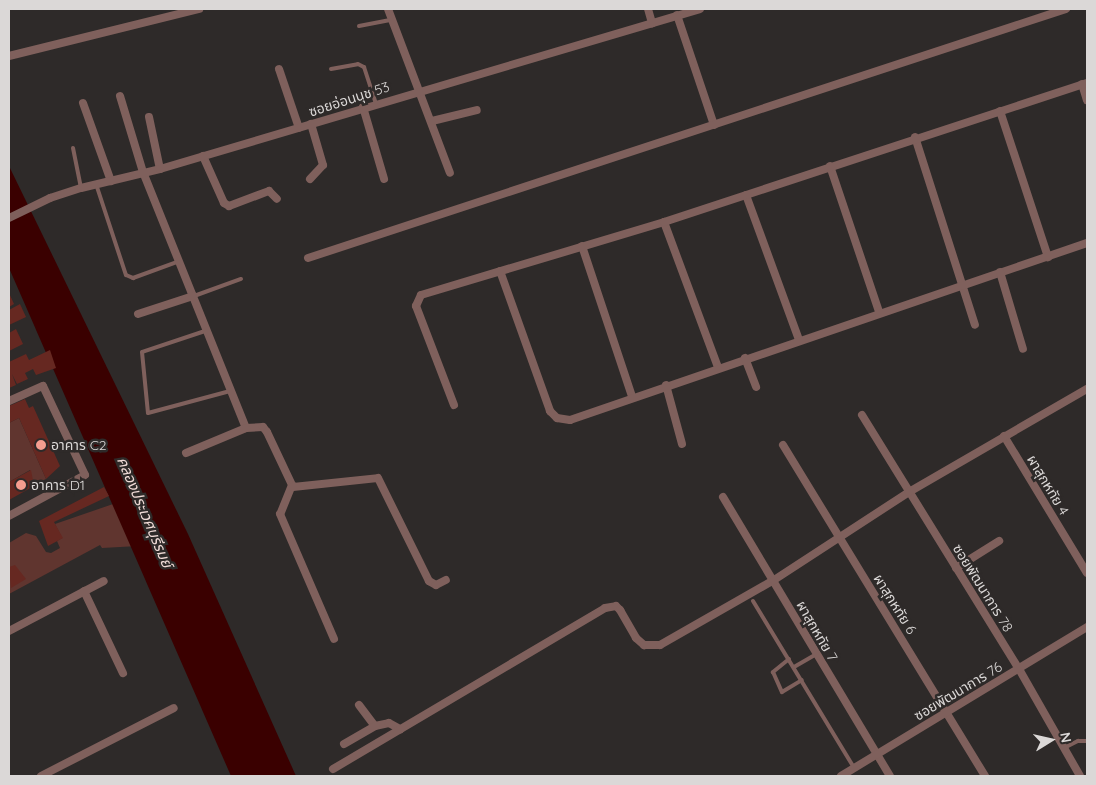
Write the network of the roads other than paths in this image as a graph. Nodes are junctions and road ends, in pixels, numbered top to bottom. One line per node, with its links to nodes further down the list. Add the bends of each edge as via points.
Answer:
1 (199, 9): 10 (street)
2 (388, 9): 7 (street)
3 (648, 9): 8 (street)
4 (700, 9): 6 (street, ซอยอ่อนนุช 53)
5 (1066, 9): 25 (street)
6 (677, 16): 8 (street, ซอยอ่อนนุช 53); 25 (street)
7 (393, 20): 9 (lane); 14 (street)
8 (652, 23): 14 (street, ซอยอ่อนนุช 53)
9 (359, 26)
10 (9, 56)
11 (279, 69): 26 (street)
12 (332, 70): 17 (lane, via 358,64 364,66)
13 (1085, 84): 16 (street); 21 (street)
14 (420, 90): 17 (street, ซอยอ่อนนุช 53); 23 (street)
15 (120, 96): 32 (street)
16 (1087, 100)
17 (376, 103): 19 (street, ซอยอ่อนนุช 53)
18 (83, 104): 36 (street)
19 (363, 108): 24 (street, ซอยอ่อนนุช 53); 35 (street)
20 (477, 110): 23 (street)
21 (1000, 111): 27 (street); 45 (street)
22 (149, 118): 31 (street)
23 (432, 121): 33 (street)
24 (311, 124): 26 (street, ซอยอ่อนนุช 53); 34 (street, via 323,165)
25 (714, 125): 46 (street)
26 (299, 128): 29 (street, ซอยอ่อนนุช 53)
27 (915, 138): 30 (street); 51 (street)
28 (73, 148): 38 (lane)
29 (203, 156): 31 (street, ซอยอ่อนนุช 53); 40 (street, via 224,202 229,206 268,191)
30 (830, 166): 39 (street); 53 (street)
31 (160, 169): 32 (street, ซอยอ่อนนุช 53)
32 (143, 172): 36 (street, ซอยอ่อนนุช 53); 47 (street)
33 (450, 173)
34 (310, 179)
35 (384, 179)
36 (111, 181): 37 (street, ซอยอ่อนนุช 53)
37 (96, 184): 38 (street, ซอยอ่อนนุช 53); 47 (lane, via 126,274 133,278)
38 (81, 188): 41 (street, ซอยอ่อนนุช 53)
39 (746, 195): 42 (street); 57 (street)
40 (276, 199)
41 (9, 218)
42 (664, 222): 44 (street); 60 (street)
43 (1087, 243): 45 (street)
44 (582, 246): 48 (street); 65 (street)
45 (1048, 257): 49 (street)
46 (308, 258)
47 (180, 261): 52 (street)
48 (500, 271): 65 (street, via 550,411 557,418 570,420); 67 (street, via 421,295 416,301)
49 (1000, 272): 51 (street); 58 (street)
50 (241, 279): 52 (lane)
51 (963, 284): 53 (street); 55 (street)
52 (193, 296): 54 (street); 56 (street)
53 (879, 312): 57 (street)
54 (138, 314)
55 (975, 325)
56 (205, 331): 64 (street); 64 (lane, via 142,352 148,413)
57 (799, 340): 59 (street)
58 (1023, 349)
59 (745, 358): 60 (street); 62 (street)
60 (718, 367): 61 (street)
61 (666, 385): 65 (street); 71 (street)
62 (756, 387)
63 (1087, 389): 70 (street)
64 (230, 391): 69 (street)
65 (632, 396)
66 (9, 401): 77 (street, via 44,386 85,475)
67 (454, 406)
68 (862, 415): 75 (street, ซอยพัฒนาการ 78)
69 (246, 428): 73 (street); 74 (street, via 263,427 267,432)
70 (1004, 436): 75 (street); 81 (street, ผาสุกหทัย 4)
71 (682, 444)
72 (783, 445): 78 (street, ผาสุกหทัย 6)
73 (186, 453)
74 (293, 487): 82 (street, via 378,478 429,581 436,585); 89 (street, via 280,514)
75 (909, 492): 78 (street); 80 (street, ซอยพัฒนาการ 78)
76 (723, 497): 83 (street, ผาสุกหทัย 7)
77 (9, 516)
78 (838, 536): 83 (street); 98 (street, ผาสุกหทัย 6)
79 (999, 541): 80 (street)
80 (956, 568): 93 (street, ซอยพัฒนาการ 78)
81 (1087, 573)
82 (446, 580)
83 (774, 580): 90 (street, ผาสุกหทัย 7); 100 (street, via 660,645 644,645 616,606 605,608)
84 (104, 581): 85 (street)
85 (84, 591): 88 (street); 94 (street)
86 (753, 600): 91 (lane)
87 (1087, 627): 93 (street, ซอยพัฒนาการ 76)
88 (9, 631)
89 (334, 639)
90 (815, 655): 92 (lane); 104 (street, ผาสุกหทัย 7)
91 (789, 659): 92 (lane); 95 (lane, via 773,672 782,692)
92 (794, 667): 95 (lane)
93 (1019, 669): 98 (street, ซอยพัฒนาการ 76); 103 (street, ซอยพัฒนาการ 78)
94 (124, 674)
95 (802, 680): 105 (lane)
96 (359, 705): 99 (street)
97 (174, 708): 107 (street)
98 (947, 713): 104 (street, ซอยพัฒนาการ 76); 110 (street, ผาสุกหทัย 6)
99 (375, 726): 100 (street, via 388,723); 102 (street)
100 (400, 729): 106 (street)
101 (1087, 741): 103 (lane, via 1078,741)
102 (344, 744)
103 (1064, 748): 111 (street, ซอยพัฒนาการ 78)
104 (877, 754): 105 (street, ซอยพัฒนาการ 76); 109 (street, ผาสุกหทัย 7)
105 (854, 768): 108 (street, ซอยพัฒนาการ 76)
106 (332, 769)
107 (41, 776)
108 (841, 776)
109 (890, 776)
110 (985, 776)
111 (1080, 776)

